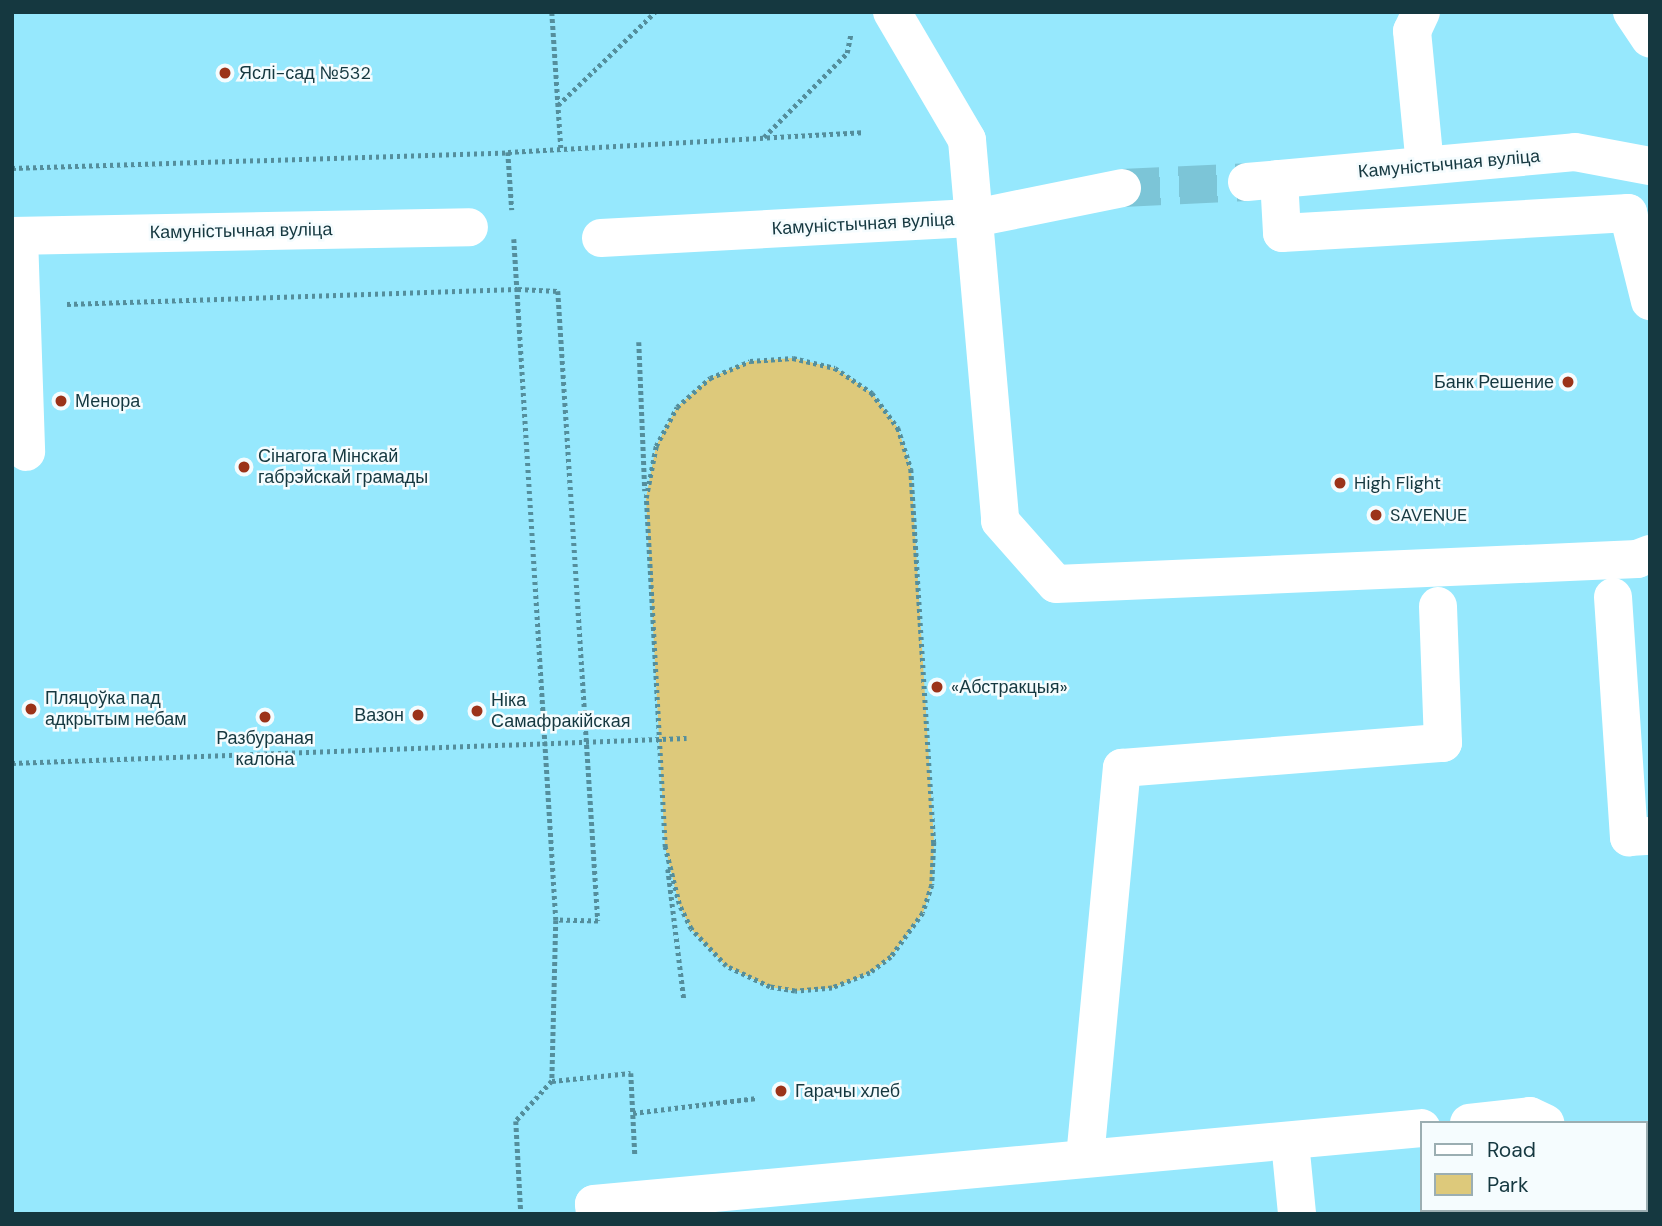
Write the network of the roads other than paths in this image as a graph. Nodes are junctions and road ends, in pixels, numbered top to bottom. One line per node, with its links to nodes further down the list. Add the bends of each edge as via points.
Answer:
1 (892, 12): 8 (main road, via 967,140)
2 (1421, 12): 5 (main road, via 1412,31)
3 (1632, 12): 4 (main road)
4 (1650, 39)
5 (1425, 165): 6 (main road, Камуністычная вуліца, via 1575,152); 12 (main road, Камуністычная вуліца, via 1263,181 1282,233 1628,214)
6 (1650, 166)
7 (1122, 188): 8 (main road, Камуністычная вуліца)
8 (975, 218): 11 (main road, Камуністычная вуліца); 14 (main road, via 1000,521 1056,584 1609,560)
9 (469, 227): 10 (main road, Камуністычная вуліца)
10 (15, 236): 13 (main road)
11 (601, 238)
12 (1650, 301)
13 (26, 452)
14 (1650, 554)
15 (1614, 597): 17 (main road, via 1629,837)
16 (1438, 606): 22 (main road, via 1443,743 1122,768)
17 (1650, 836)
18 (1486, 1121): 19 (main road, via 1530,1116)
19 (1541, 1121)
20 (1420, 1128): 21 (main road)
21 (1290, 1142): 22 (main road); 24 (main road)
22 (1085, 1158): 23 (main road)
23 (595, 1209)
24 (1297, 1214)

